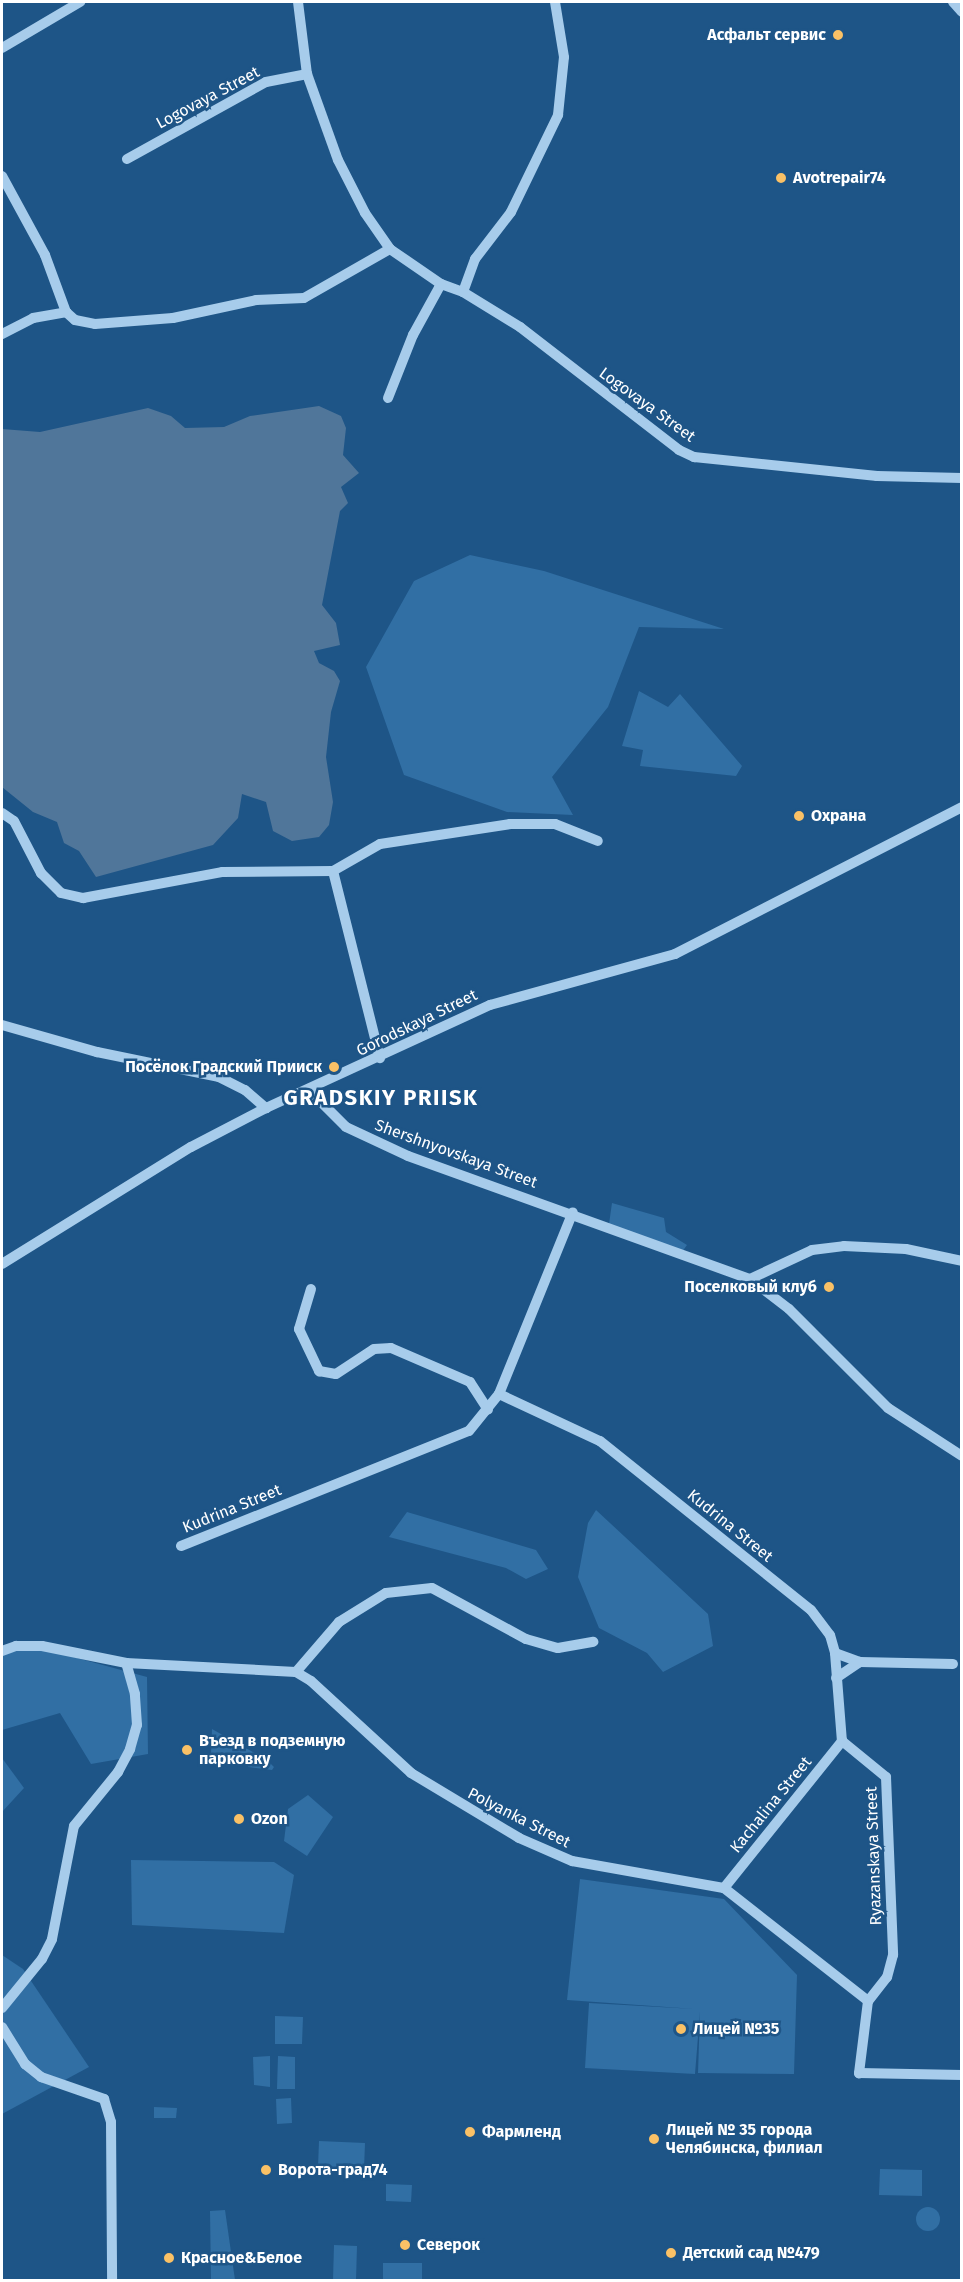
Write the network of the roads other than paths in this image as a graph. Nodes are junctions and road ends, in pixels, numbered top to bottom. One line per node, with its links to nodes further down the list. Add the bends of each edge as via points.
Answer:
1 (80, 2): 5 (street)
2 (298, 2): 8 (street, Logovaya Street)
3 (555, 2): 13 (street, via 564,57 558,115 511,212 475,259)
4 (953, 2): 6 (street)
5 (68, 5): 7 (street)
6 (962, 12)
7 (2, 48)
8 (307, 74): 9 (street, Logovaya Street, via 266,82); 11 (street, Logovaya Street, via 338,160 364,213)
9 (127, 159)
10 (2, 176): 14 (street, via 45,255)
11 (390, 249): 12 (street, Logovaya Street); 14 (street, via 304,298 256,300 173,318 95,324 75,320)
12 (441, 284): 13 (street, Logovaya Street); 16 (street, via 413,335)
13 (463, 292): 17 (street, Logovaya Street, via 520,327 679,450 694,457 877,476)
14 (66, 312): 15 (street, via 33,318)
15 (2, 334)
16 (388, 398)
17 (962, 478)
18 (962, 807): 23 (street, Gorodskaya Street, via 675,954 490,1005 441,1025)
19 (2, 813): 21 (street, via 14,822 41,873 61,893 83,898 222,872)
20 (598, 841): 21 (street, via 555,824 510,824 380,844)
21 (333, 871): 23 (street)
22 (2, 1025): 25 (street, via 97,1052 219,1077 245,1090)
23 (380, 1058): 24 (street, Gorodskaya Street)
24 (309, 1090): 25 (street, Gorodskaya Street); 26 (street, Shershnyovskaya Street, via 356,1134 408,1156)
25 (266, 1108): 28 (street, Gorodskaya Street, via 191,1147)
26 (573, 1212): 29 (street, Shershnyovskaya Street, via 655,1247); 31 (street)
27 (962, 1262): 29 (street, via 906,1249 844,1246 812,1250)
28 (2, 1264)
29 (750, 1279): 33 (street, Shershnyovskaya Street, via 789,1309 888,1408)
30 (311, 1289): 32 (street, via 299,1329 319,1371 336,1374 374,1349 391,1348 470,1382)
31 (499, 1394): 32 (street, Kudrina Street); 37 (street, Kudrina Street, via 600,1441 811,1610 830,1635)
32 (488, 1410): 34 (street, Kudrina Street, via 469,1431)
33 (962, 1455)
34 (181, 1546)
35 (593, 1642): 41 (street, via 558,1648 526,1639 432,1588 386,1593 318,1642)
36 (2, 1651): 39 (street, via 16,1646 42,1646)
37 (835, 1653): 38 (street); 42 (street)
38 (860, 1662): 40 (street); 42 (street)
39 (126, 1663): 41 (street); 46 (street, via 135,1694 137,1725 130,1749 118,1772 74,1826 52,1939 42,1959)
40 (953, 1664)
41 (296, 1672): 44 (street, Polyanka Street, via 311,1681 411,1773 511,1834 572,1861)
42 (837, 1678): 43 (street)
43 (842, 1741): 44 (street, Kachalina Street); 45 (street, Ryazanskaya Street, via 886,1777 893,1955 887,1977)
44 (724, 1888): 45 (street, Polyanka Street)
45 (868, 2001): 48 (street, via 859,2073)
46 (2, 2008)
47 (2, 2027): 49 (street, via 25,2064 41,2077 104,2099 111,2122)
48 (962, 2075)
49 (112, 2280)

